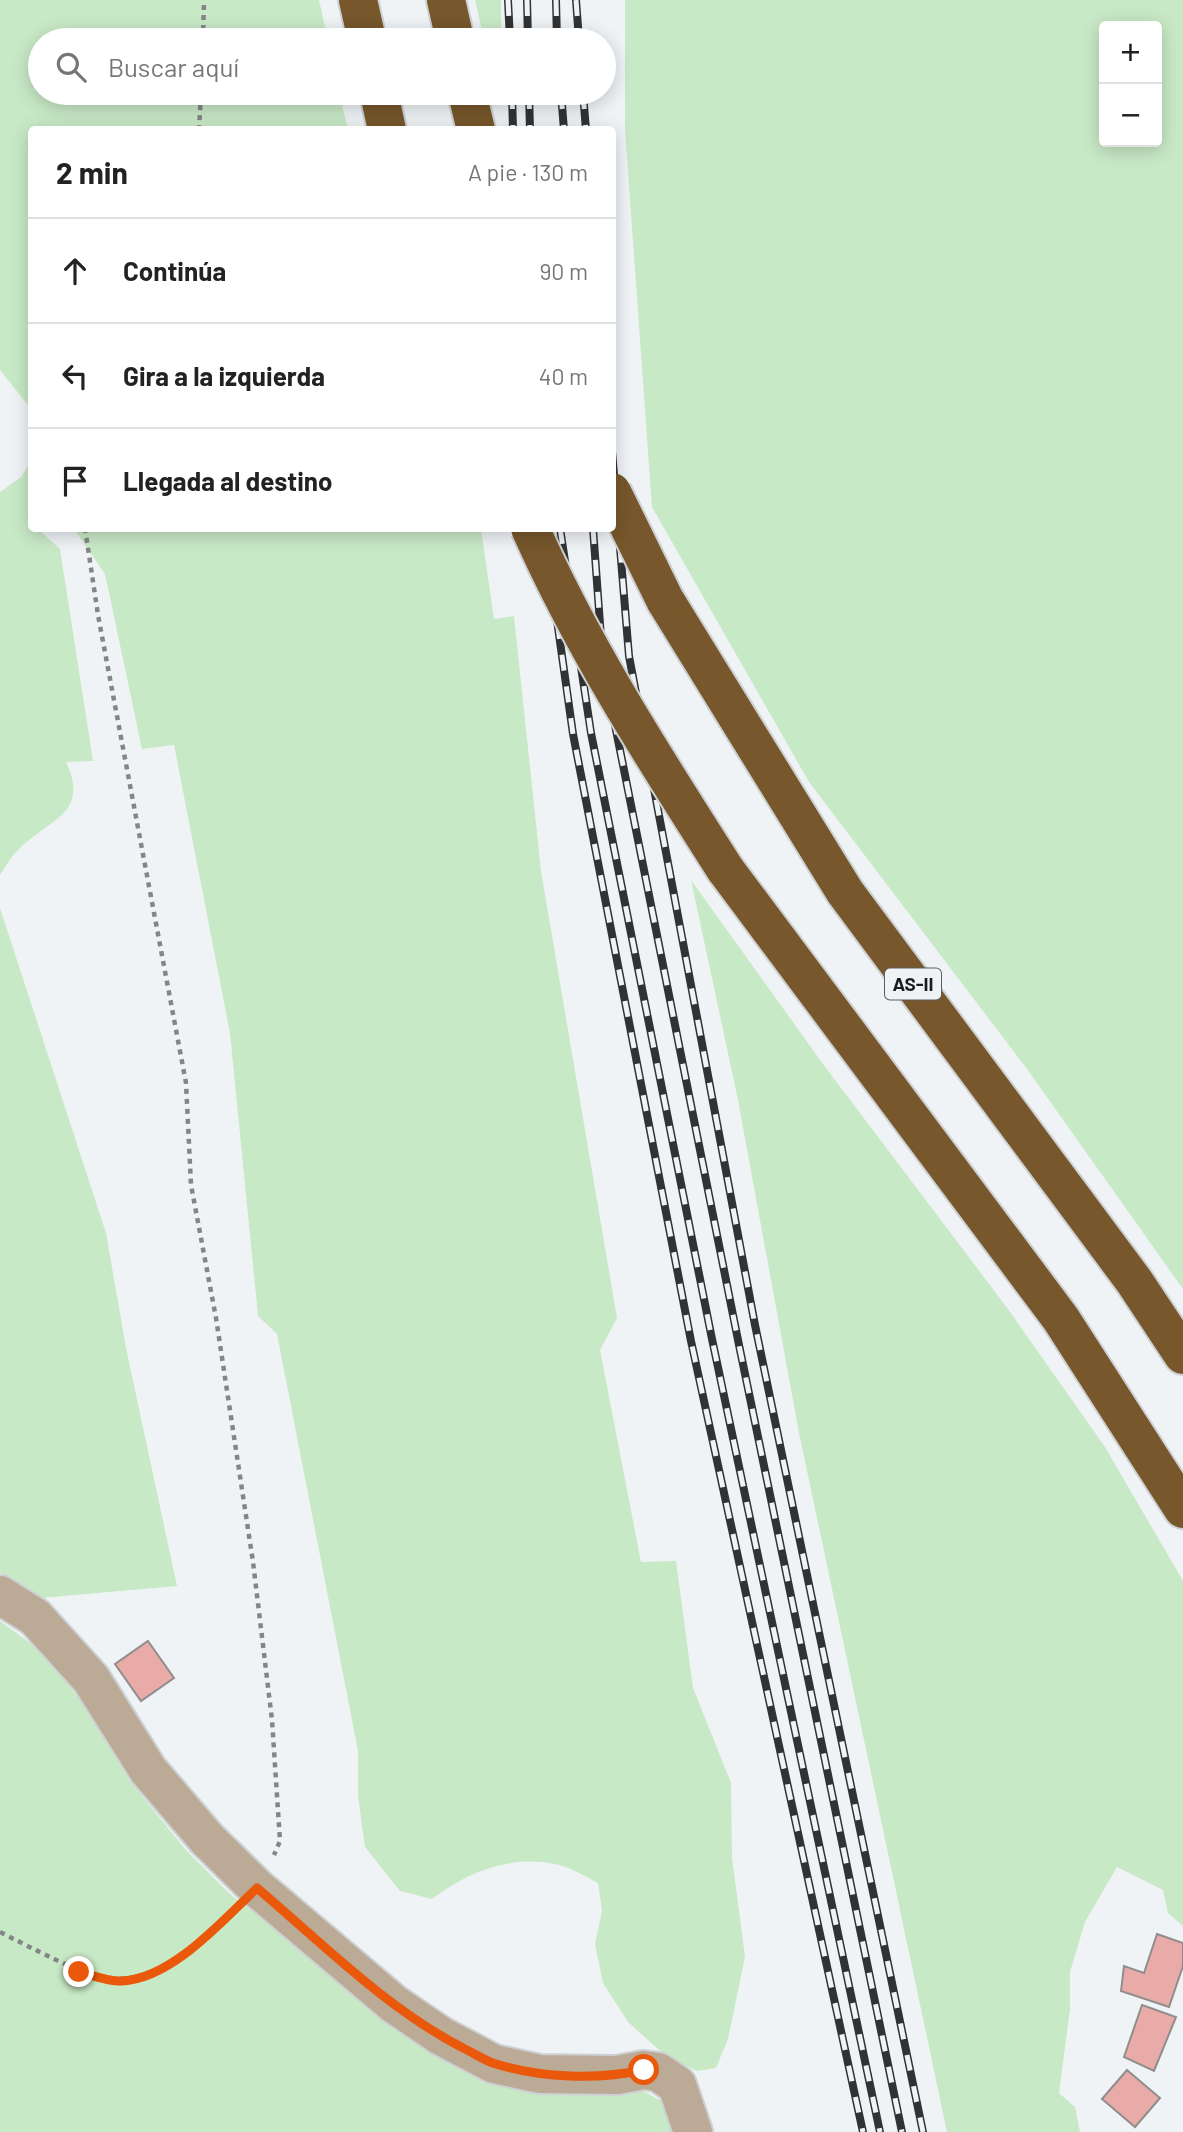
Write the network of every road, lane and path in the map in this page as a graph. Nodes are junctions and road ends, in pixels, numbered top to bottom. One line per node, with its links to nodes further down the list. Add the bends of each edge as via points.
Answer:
1 (204, 0): 4 (path)
2 (358, 0): 5 (highway)
3 (446, 0): 6 (highway)
4 (203, 28)
5 (365, 28)
6 (452, 28)
7 (200, 105): 10 (path)
8 (382, 105): 11 (highway)
9 (470, 105): 12 (highway)
10 (199, 126)
11 (386, 126)
12 (475, 126)
13 (616, 500): 16 (highway, AS-II, bridge, via 665,600 845,892 1134,1281)
14 (86, 532): 19 (path, via 186,1083 191,1185 253,1562 272,1720 280,1841)
15 (532, 532): 17 (highway, bridge, via 640,734 725,869 1061,1320)
16 (1183, 1355)
17 (1183, 1509)
18 (0, 1595): 19 (street, via 35,1617 91,1679 148,1770)
19 (257, 1888): 20 (path, via 190,1951 153,1973 121,1981 79,1972); 21 (street, via 394,2004 441,2036 494,2064 540,2074 658,2072 677,2085)
20 (0, 1932)
21 (692, 2132)

